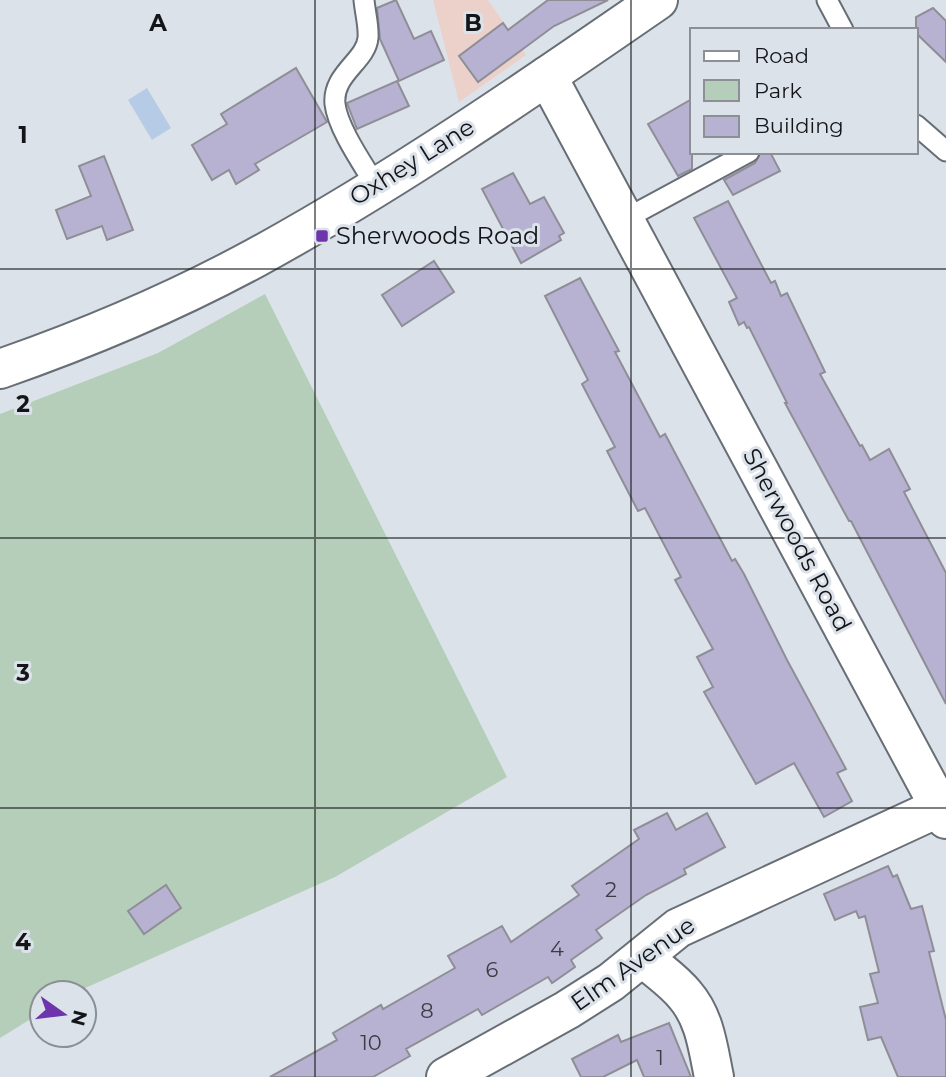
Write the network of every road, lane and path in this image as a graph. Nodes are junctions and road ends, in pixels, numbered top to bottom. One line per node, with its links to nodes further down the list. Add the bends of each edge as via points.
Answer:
1 (364, 0): 9 (lane, via 368,39 337,88 335,103 340,122)
2 (658, 0): 5 (street, Oxhey Lane)
3 (827, 0): 4 (lane)
4 (842, 28)
5 (547, 76): 9 (street, Oxhey Lane); 10 (street, Sherwoods Road)
6 (918, 127): 7 (lane)
7 (946, 151)
8 (745, 154): 10 (lane)
9 (376, 186): 11 (street, Oxhey Lane, via 256,257 102,331)
10 (625, 219): 12 (street, Sherwoods Road)
11 (0, 369)
12 (943, 813): 13 (street, Elm Avenue, via 678,928)
13 (643, 958): 14 (street, Elm Avenue, via 567,1010); 15 (street, via 695,1008)
14 (446, 1077)
15 (714, 1077)

